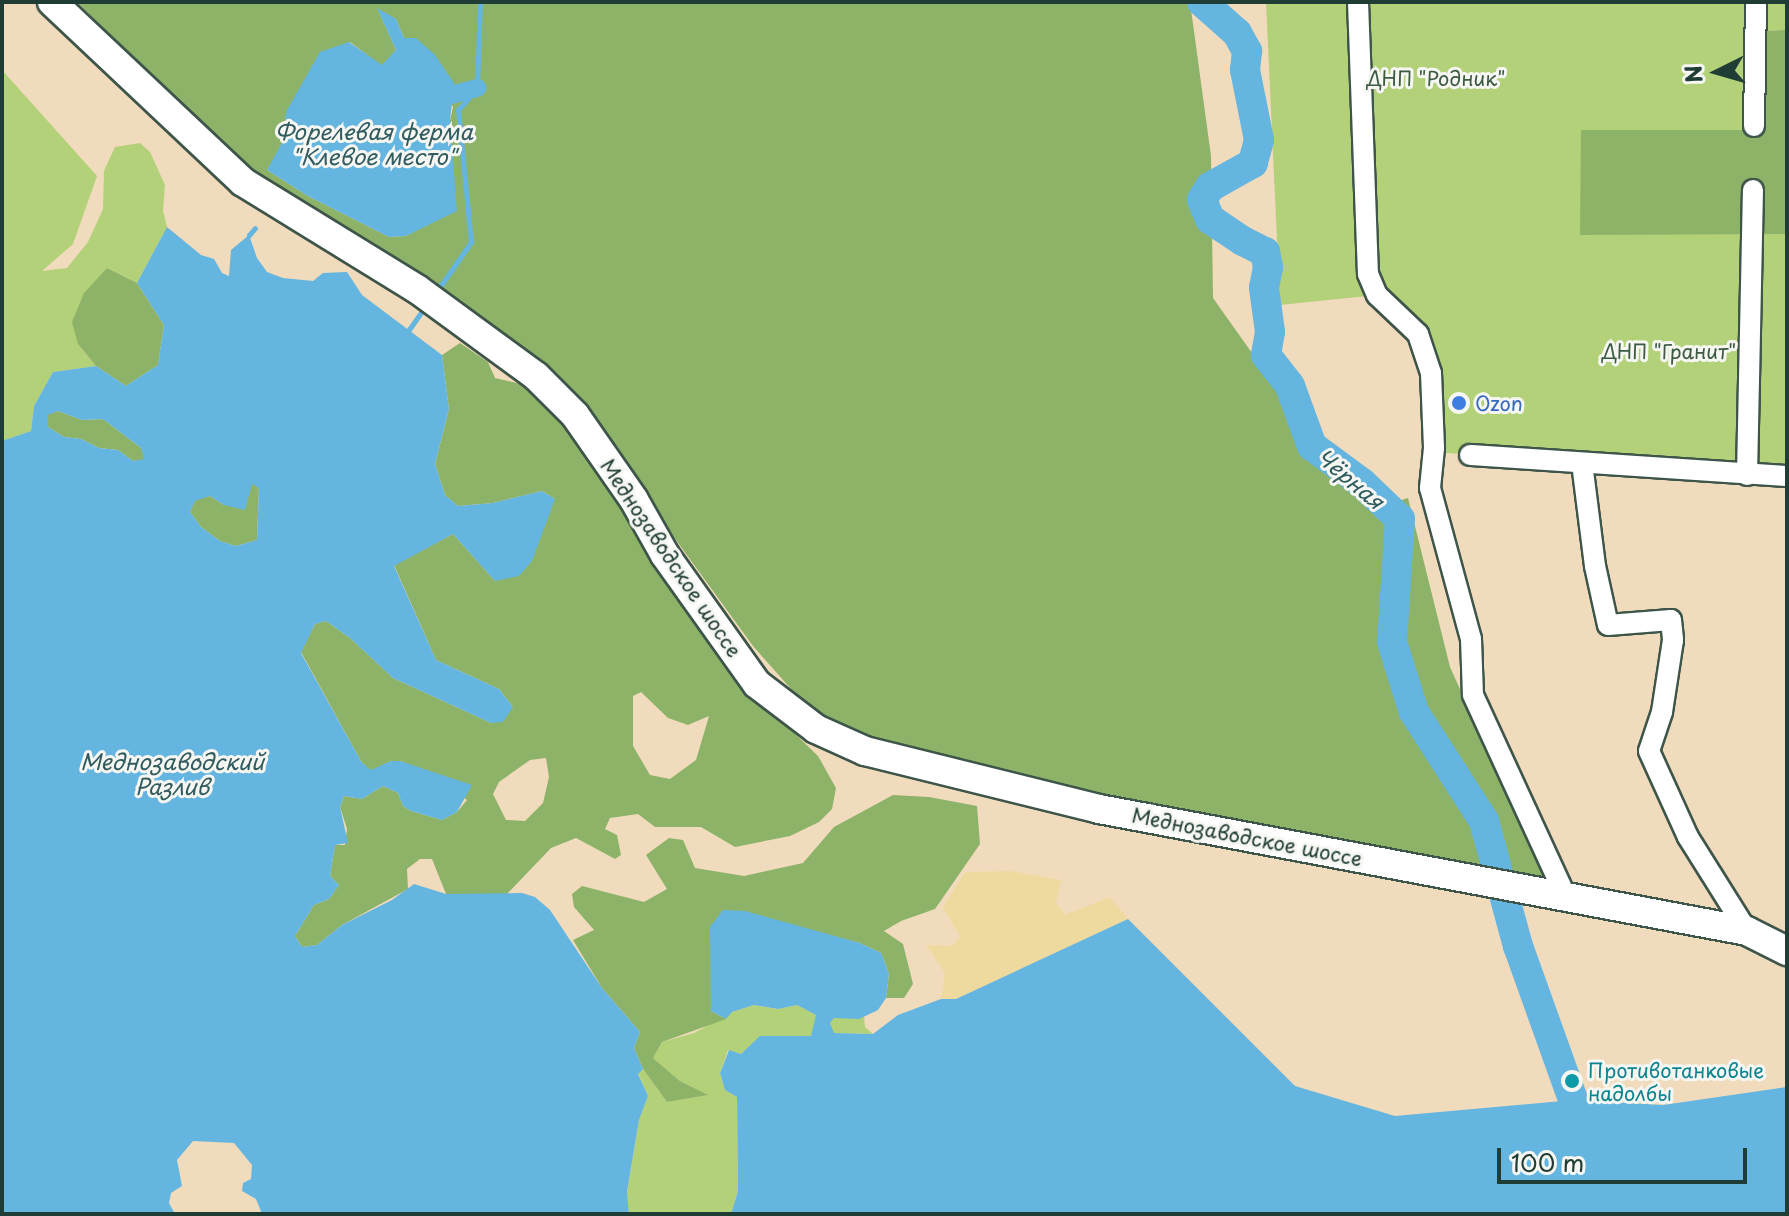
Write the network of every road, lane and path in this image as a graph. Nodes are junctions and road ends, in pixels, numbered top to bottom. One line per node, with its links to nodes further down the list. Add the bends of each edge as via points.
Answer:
1 (52, 2): 10 (main road, Меднозаводское шоссе, via 243,182 417,289 536,376 575,415 757,684 816,729 865,751 1099,809)
2 (1358, 2): 6 (street, via 1368,274 1377,295 1418,334 1431,373)
3 (1756, 2): 4 (street)
4 (1754, 126)
5 (1753, 190): 8 (street)
6 (1433, 452): 7 (street); 10 (street, via 1430,488 1471,639 1473,695)
7 (1582, 463): 8 (street); 11 (street, via 1608,625 1671,620 1662,712 1649,751 1688,837)
8 (1747, 475): 9 (street)
9 (1787, 476)
10 (1565, 896): 11 (main road, Меднозаводское шоссе)
11 (1747, 931): 12 (main road, Меднозаводское шоссе)
12 (1787, 951)

